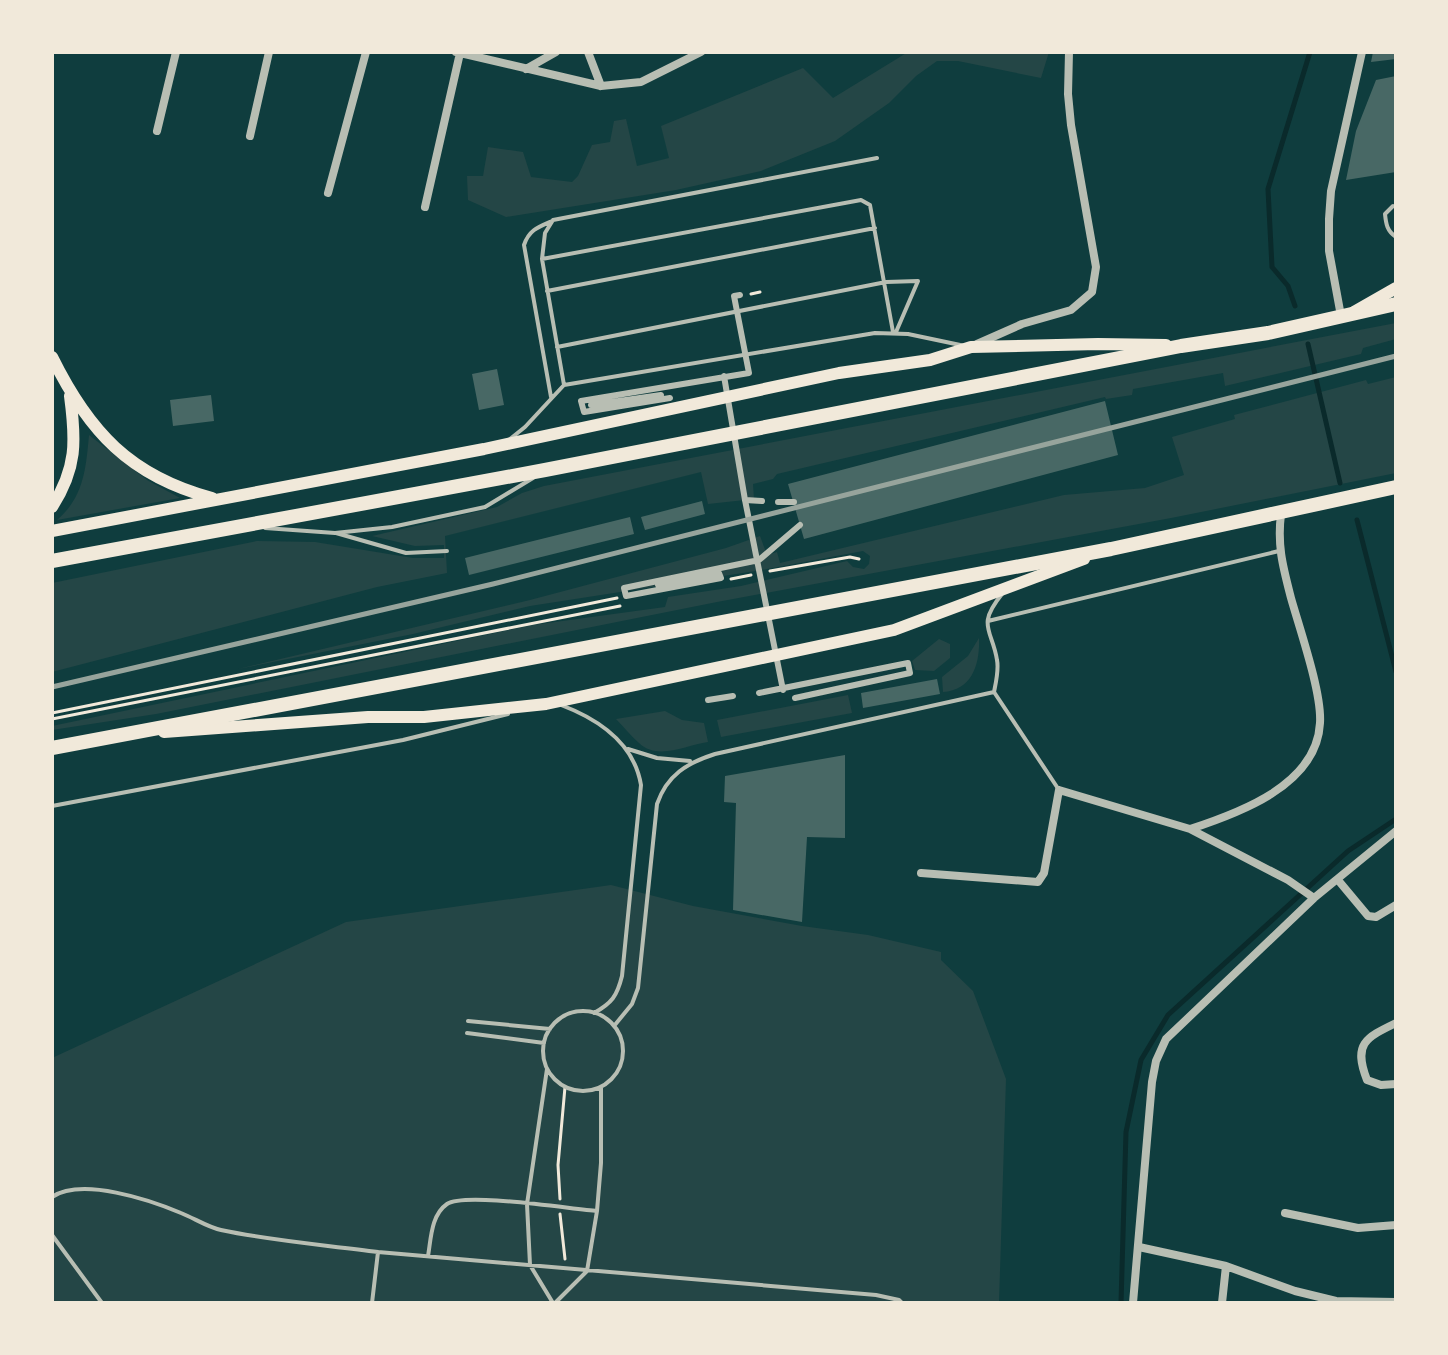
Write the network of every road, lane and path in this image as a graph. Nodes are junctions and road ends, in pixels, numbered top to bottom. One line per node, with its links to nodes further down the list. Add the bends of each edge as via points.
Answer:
1 (176, 52): 12 (street)
2 (269, 52): 13 (street)
3 (366, 52): 15 (street)
4 (458, 52): 10 (street); 17 (street)
5 (556, 52): 10 (street)
6 (588, 52): 11 (street)
7 (701, 52): 11 (street, via 641,82)
8 (1069, 52): 31 (street, via 1071,125 1096,267 1092,292 1071,310)
9 (1362, 52): 27 (street, via 1329,219 1329,251)
10 (525, 70): 11 (street)
11 (601, 86)
12 (157, 131)
13 (250, 136)
14 (877, 158): 18 (lane)
15 (328, 193)
16 (1393, 206): 20 (lane, via 1385,214)
17 (425, 207)
18 (553, 220): 21 (lane, via 545,233); 36 (lane, via 535,228 524,245)
19 (875, 228): 21 (lane, via 870,205 861,200); 22 (lane); 24 (lane)
20 (1396, 237)
21 (542, 259): 24 (lane)
22 (886, 282): 28 (lane); 28 (lane, via 918,281); 30 (lane)
23 (1396, 288): 27 (main road)
24 (547, 291): 30 (lane)
25 (740, 295): 33 (street, via 734,296 749,373)
26 (1396, 304): 27 (highway)
27 (1346, 315): 29 (highway)
28 (895, 332): 31 (lane); 34 (lane)
29 (1181, 346): 31 (main road); 39 (highway)
30 (557, 347): 34 (lane)
31 (971, 347): 38 (main road, via 930,360 839,373)
32 (52, 357): 35 (main road)
33 (724, 376): 37 (street, via 581,401 584,412 670,398 669,394); 42 (street)
34 (564, 385): 36 (lane)
35 (70, 393): 41 (main road, via 107,443 135,465); 46 (main road, via 73,463)
36 (551, 397): 38 (lane, via 511,439)
37 (591, 405)
38 (484, 449): 41 (main road)
39 (545, 470): 48 (highway); 50 (lane, via 485,507)
40 (1396, 487): 47 (highway)
41 (215, 499): 51 (main road)
42 (745, 500): 43 (street); 58 (street)
43 (762, 501)
44 (778, 502): 45 (street)
45 (794, 502)
46 (52, 507)
47 (1281, 514): 54 (highway); 56 (street)
48 (241, 525): 52 (lane); 59 (highway)
49 (800, 525): 58 (street)
50 (364, 529): 52 (lane); 53 (lane)
51 (52, 531)
52 (335, 533): 53 (lane)
53 (365, 543): 55 (lane, via 406,553)
54 (1111, 549): 61 (main road); 75 (highway)
55 (447, 551)
56 (1279, 551): 65 (lane); 81 (street, via 1319,706 1318,740 1281,786 1235,814)
57 (859, 559): 60 (path)
58 (759, 560): 62 (street, via 624,588 626,596 721,578 719,573); 66 (street)
59 (52, 561)
60 (728, 579)
61 (1013, 584): 65 (lane); 72 (main road, via 894,630)
62 (658, 585)
63 (629, 597): 73 (path)
64 (622, 606): 74 (path)
65 (988, 621): 67 (lane, via 998,665)
66 (783, 690): 68 (street); 70 (street, via 908,663 910,673)
67 (994, 692): 78 (lane); 79 (lane)
68 (759, 693)
69 (733, 696): 71 (street)
70 (795, 698)
71 (708, 700)
72 (550, 703): 75 (main road, via 424,717); 77 (lane, via 599,724); 80 (lane, via 403,740)
73 (52, 713)
74 (52, 719)
75 (113, 736): 76 (highway)
76 (52, 748)
77 (627, 749): 78 (lane); 87 (lane, via 639,770 641,801 622,976 617,994)
78 (692, 761): 90 (lane, via 671,779 657,804 638,988)
79 (1059, 790): 81 (street); 83 (street, via 1038,882)
80 (52, 806)
81 (1190, 829): 85 (street)
82 (1396, 831): 84 (street)
83 (921, 873)
84 (1338, 880): 85 (street); 86 (street, via 1368,916)
85 (1314, 898): 105 (street, via 1166,1039 1152,1082)
86 (1396, 905)
87 (594, 1013): 90 (lane); 91 (lane, via 569,1014)
88 (468, 1021): 91 (lane)
89 (1396, 1023): 95 (street, via 1370,1036 1360,1062 1367,1080)
90 (614, 1026): 97 (lane, via 622,1059)
91 (550, 1029): 93 (lane)
92 (467, 1033): 93 (lane)
93 (544, 1043): 94 (lane)
94 (547, 1069): 96 (lane); 99 (lane)
95 (1396, 1084)
96 (565, 1087): 97 (lane); 100 (path)
97 (601, 1087): 101 (lane)
98 (52, 1197): 106 (lane, via 73,1188 106,1192 177,1211 218,1229)
99 (527, 1204): 100 (lane); 107 (lane, via 470,1199 447,1204 434,1222); 108 (lane)
100 (560, 1209): 101 (lane); 110 (path)
101 (597, 1211): 111 (lane)
102 (1285, 1213): 103 (street, via 1358,1228)
103 (1396, 1225)
104 (52, 1235): 113 (lane)
105 (1139, 1247): 109 (street); 117 (street)
106 (378, 1252): 107 (lane); 114 (lane)
107 (428, 1256): 108 (lane)
108 (530, 1265): 110 (lane); 115 (lane)
109 (1226, 1266): 112 (street, via 1336,1301); 118 (street)
110 (567, 1270): 111 (lane)
111 (587, 1271): 115 (lane); 116 (lane, via 876,1295)
112 (1396, 1302)
113 (102, 1303)
114 (372, 1303)
115 (554, 1303)
116 (902, 1303)
117 (1133, 1303)
118 (1222, 1303)

